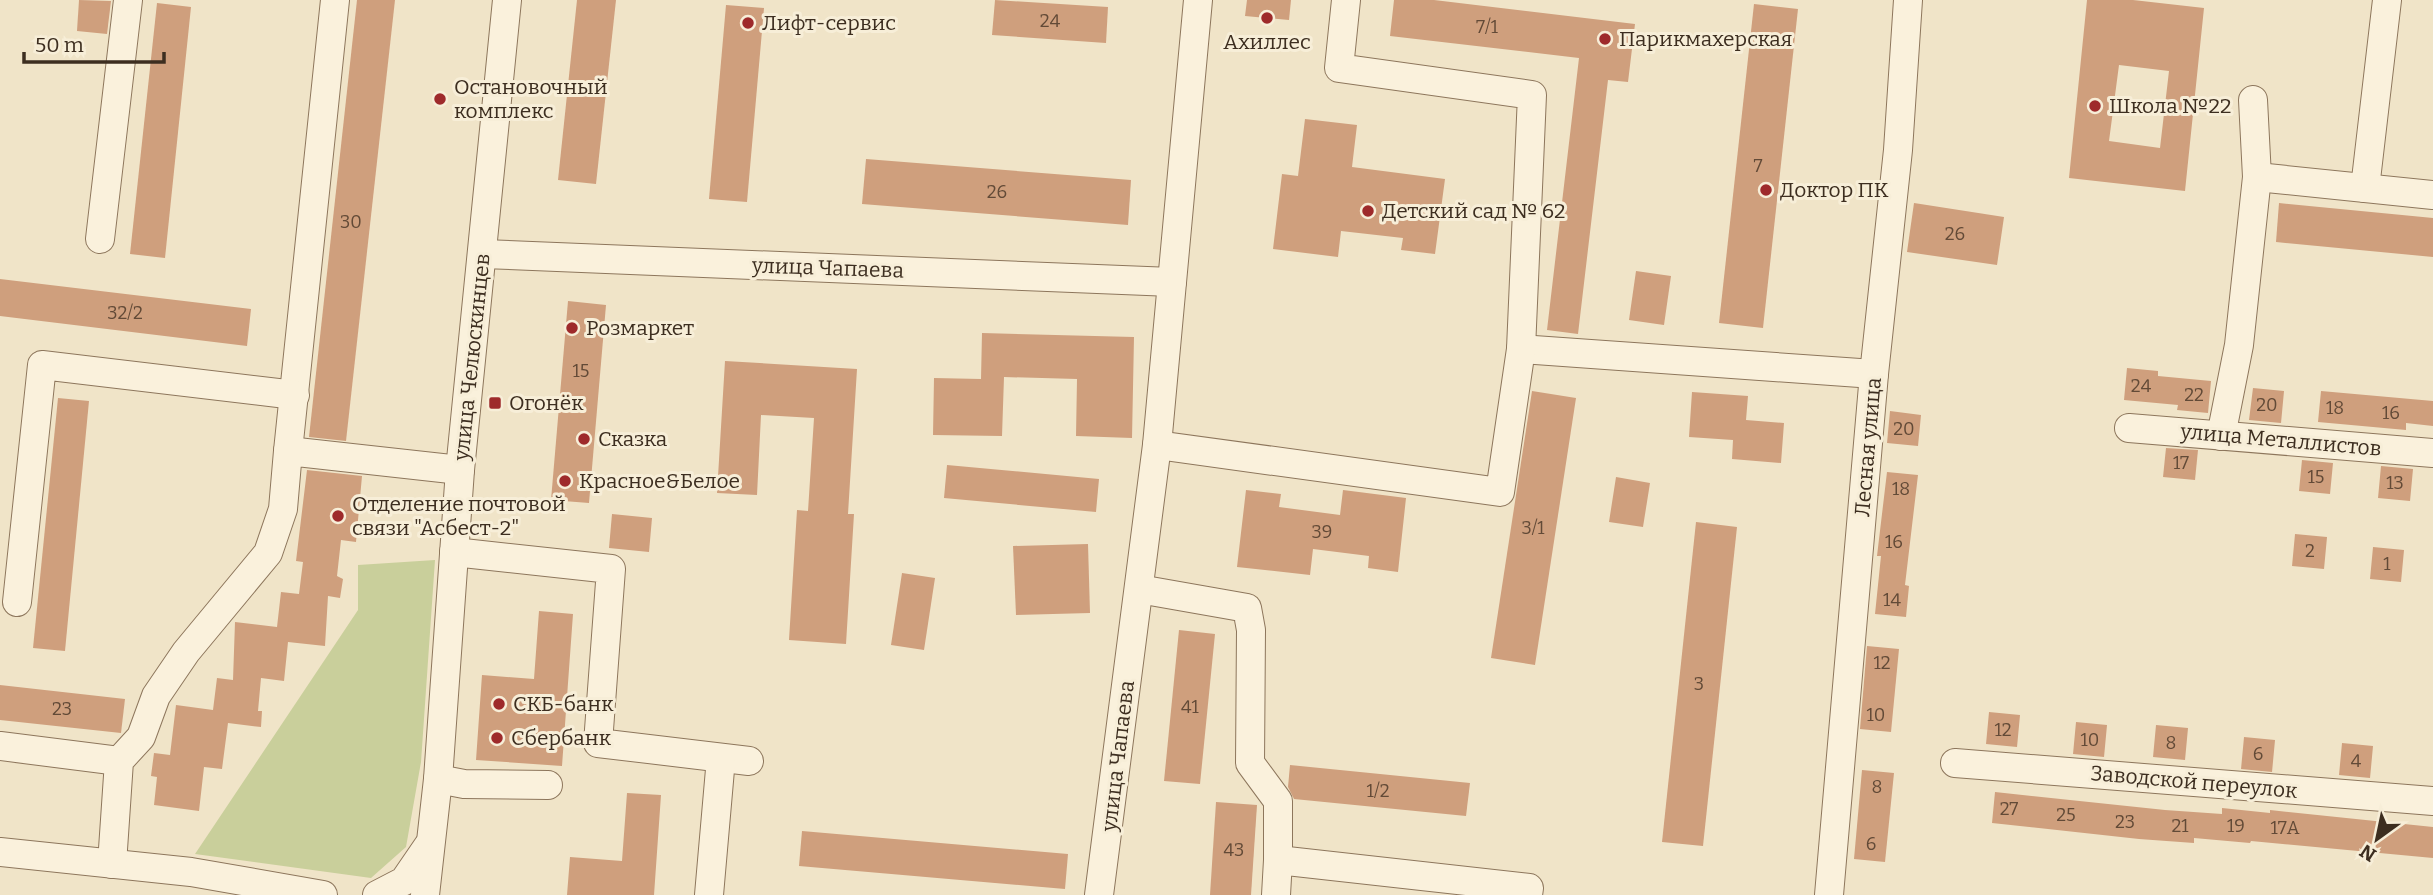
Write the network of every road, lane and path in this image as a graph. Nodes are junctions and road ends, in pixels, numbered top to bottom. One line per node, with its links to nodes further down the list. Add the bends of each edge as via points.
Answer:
1 (128, 0): 12 (street)
2 (335, 0): 17 (street)
3 (508, 0): 13 (street, улица Челюскинцев)
4 (1198, 0): 14 (street, улица Чапаева)
5 (1346, 0): 15 (street, via 1339,68 1532,95)
6 (1909, 0): 16 (street, Лесная улица)
7 (2387, 0): 10 (street)
8 (2253, 100): 9 (street)
9 (2258, 177): 10 (street); 19 (street, via 2239,345)
10 (2365, 188): 11 (street)
11 (2433, 195)
12 (100, 239)
13 (483, 254): 14 (street, улица Чапаева); 23 (street, улица Челюскинцев)
14 (1172, 282): 20 (street, улица Чапаева)
15 (1521, 349): 16 (street); 20 (street, via 1500,492)
16 (1874, 374): 48 (street, Лесная улица)
17 (295, 395): 21 (street); 26 (street, via 42,365)
18 (2129, 428): 19 (street, улица Металлистов)
19 (2221, 436): 22 (street, улица Металлистов)
20 (1157, 445): 25 (street, улица Чапаева)
21 (288, 452): 23 (street); 29 (street, via 283,509 268,553 186,652 156,696 141,737)
22 (2433, 453)
23 (460, 470): 24 (street, улица Челюскинцев)
24 (454, 552): 28 (street, via 611,569 598,743); 32 (street, улица Челюскинцев)
25 (1139, 589): 37 (street, via 1247,608 1251,630 1250,763 1278,801); 45 (street, улица Чапаева, via 1103,800)
26 (17, 602)
27 (0, 746): 29 (street)
28 (721, 758): 30 (street); 44 (street)
29 (119, 761): 38 (street)
30 (749, 761)
31 (1955, 763): 34 (street, Заводской переулок)
32 (438, 779): 33 (street, via 464,784); 35 (street, улица Челюскинцев)
33 (548, 785)
34 (2433, 801)
35 (431, 841): 42 (street, via 404,881); 43 (street, улица Челюскинцев)
36 (0, 852): 38 (street)
37 (1278, 860): 46 (street); 47 (street, via 1529,888)
38 (113, 864): 39 (street)
39 (191, 872): 40 (street); 41 (street)
40 (224, 895)
41 (323, 895)
42 (377, 895)
43 (425, 895)
44 (709, 895)
45 (1099, 895)
46 (1276, 895)
47 (1528, 895)
48 (1829, 895)

